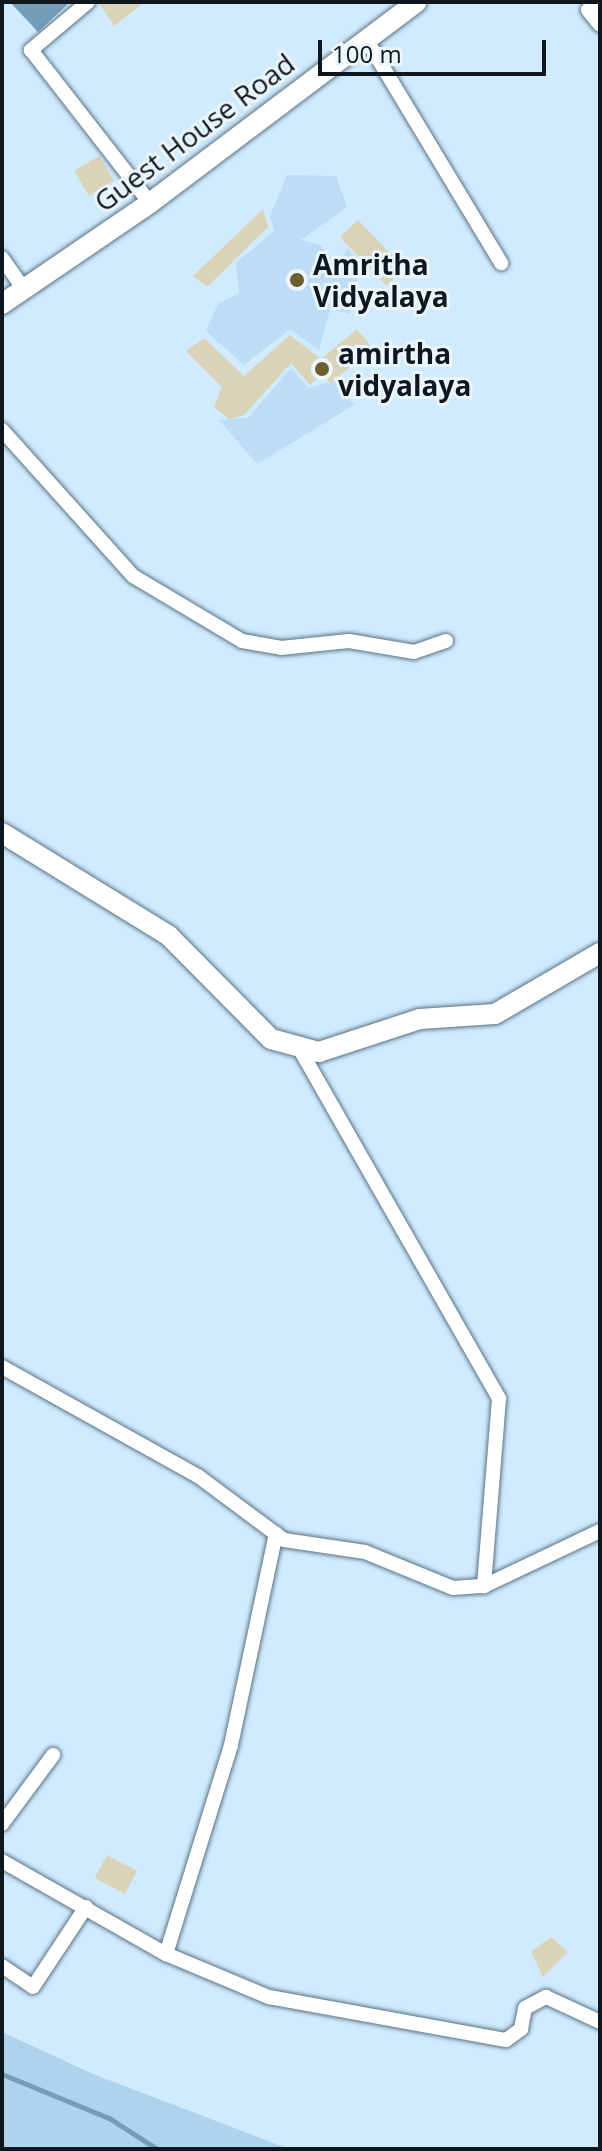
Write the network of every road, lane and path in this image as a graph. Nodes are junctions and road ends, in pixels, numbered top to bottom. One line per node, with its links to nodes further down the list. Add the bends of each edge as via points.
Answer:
1 (88, 2): 6 (street, via 31,50)
2 (417, 2): 5 (main road, Guest House Road)
3 (596, 2): 4 (street, via 588,10)
4 (600, 25)
5 (366, 39): 6 (main road, Guest House Road); 8 (street)
6 (150, 203): 9 (main road, Guest House Road)
7 (2, 258): 9 (street)
8 (501, 263)
9 (24, 289): 10 (main road, Guest House Road)
10 (2, 304)
11 (2, 430): 12 (street, via 133,576 242,641 281,648 349,641 414,652)
12 (446, 641)
13 (2, 833): 15 (main road, via 168,935 271,1039)
14 (600, 953): 15 (main road, via 495,1014 420,1019 319,1052)
15 (298, 1046): 19 (street, via 499,1399)
16 (2, 1367): 18 (street, via 198,1476)
17 (600, 1531): 19 (street)
18 (276, 1534): 19 (street, via 365,1552 453,1588); 24 (street, via 231,1745)
19 (484, 1586)
20 (53, 1755): 21 (street)
21 (2, 1824)
22 (2, 1861): 23 (street)
23 (86, 1907): 24 (street); 25 (street, via 33,1987)
24 (166, 1954): 26 (street, via 269,1997 380,2021 506,2040 521,2029 525,2008 546,1997)
25 (2, 1966)
26 (600, 2022)

